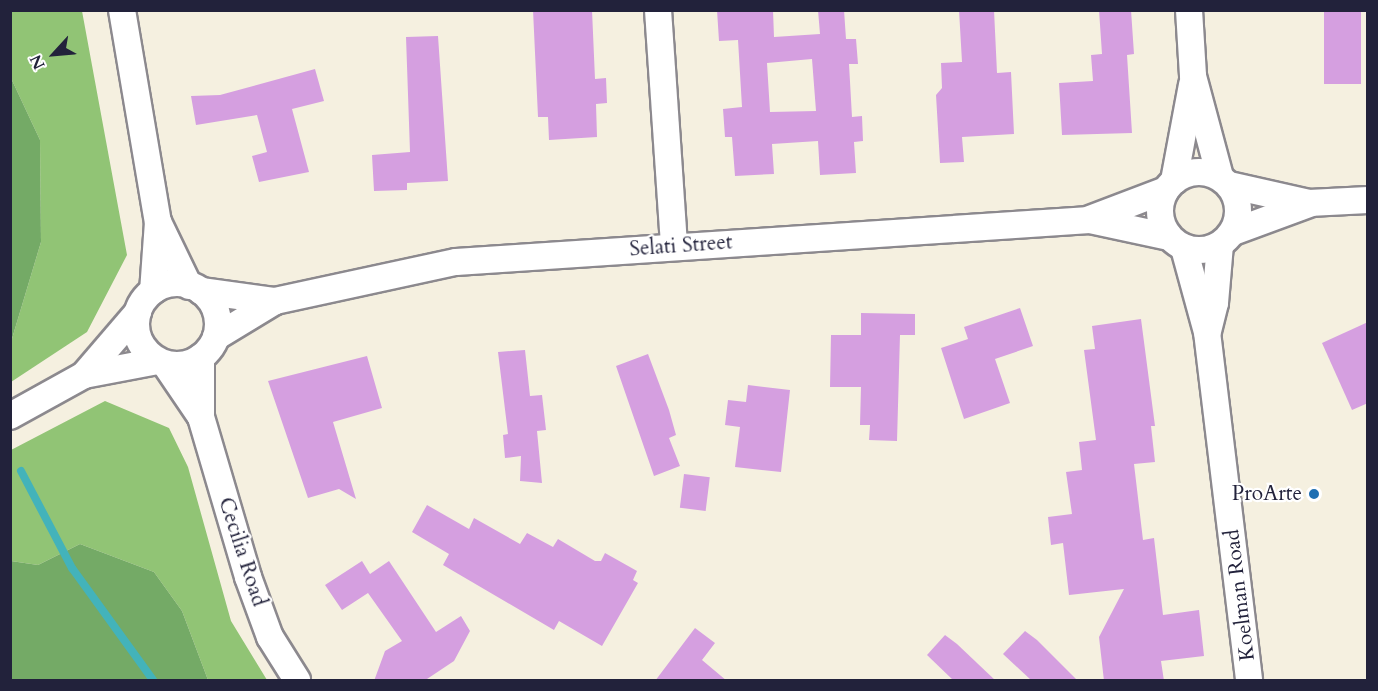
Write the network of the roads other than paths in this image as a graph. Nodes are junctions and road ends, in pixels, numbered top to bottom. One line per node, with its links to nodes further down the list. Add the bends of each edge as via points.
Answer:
1 (122, 10): 10 (street)
2 (658, 10): 13 (street)
3 (1189, 10): 4 (street)
4 (1194, 76): 5 (street); 6 (street)
5 (1225, 181): 6 (street, via 1196,171); 8 (street); 11 (street, via 1239,208)
6 (1170, 185): 9 (street, Selati Street); 12 (street, via 1160,214)
7 (1368, 200): 8 (street)
8 (1309, 204): 11 (street)
9 (1090, 220): 12 (street, Selati Street); 13 (street, Selati Street)
10 (158, 222): 14 (street); 15 (street)
11 (1226, 239): 12 (street, via 1202,251); 18 (street, Koelman Road)
12 (1177, 242): 18 (street, Koelman Road)
13 (674, 246): 16 (street, Selati Street, via 456,262)
14 (195, 289): 15 (street, via 164,285); 16 (street, Selati Street); 19 (street, via 216,312)
15 (153, 291): 17 (street)
16 (275, 301): 19 (street, Selati Street)
17 (138, 312): 20 (street, via 139,340); 21 (street)
18 (1207, 332): 25 (street, Koelman Road)
19 (209, 347): 20 (street, via 178,365); 23 (street, Cecilia Road)
20 (162, 362): 21 (street); 23 (street, Cecilia Road)
21 (84, 375): 22 (street)
22 (21, 409)
23 (201, 417): 24 (street, Cecilia Road, via 270,637)
24 (297, 681)
25 (1250, 681)

